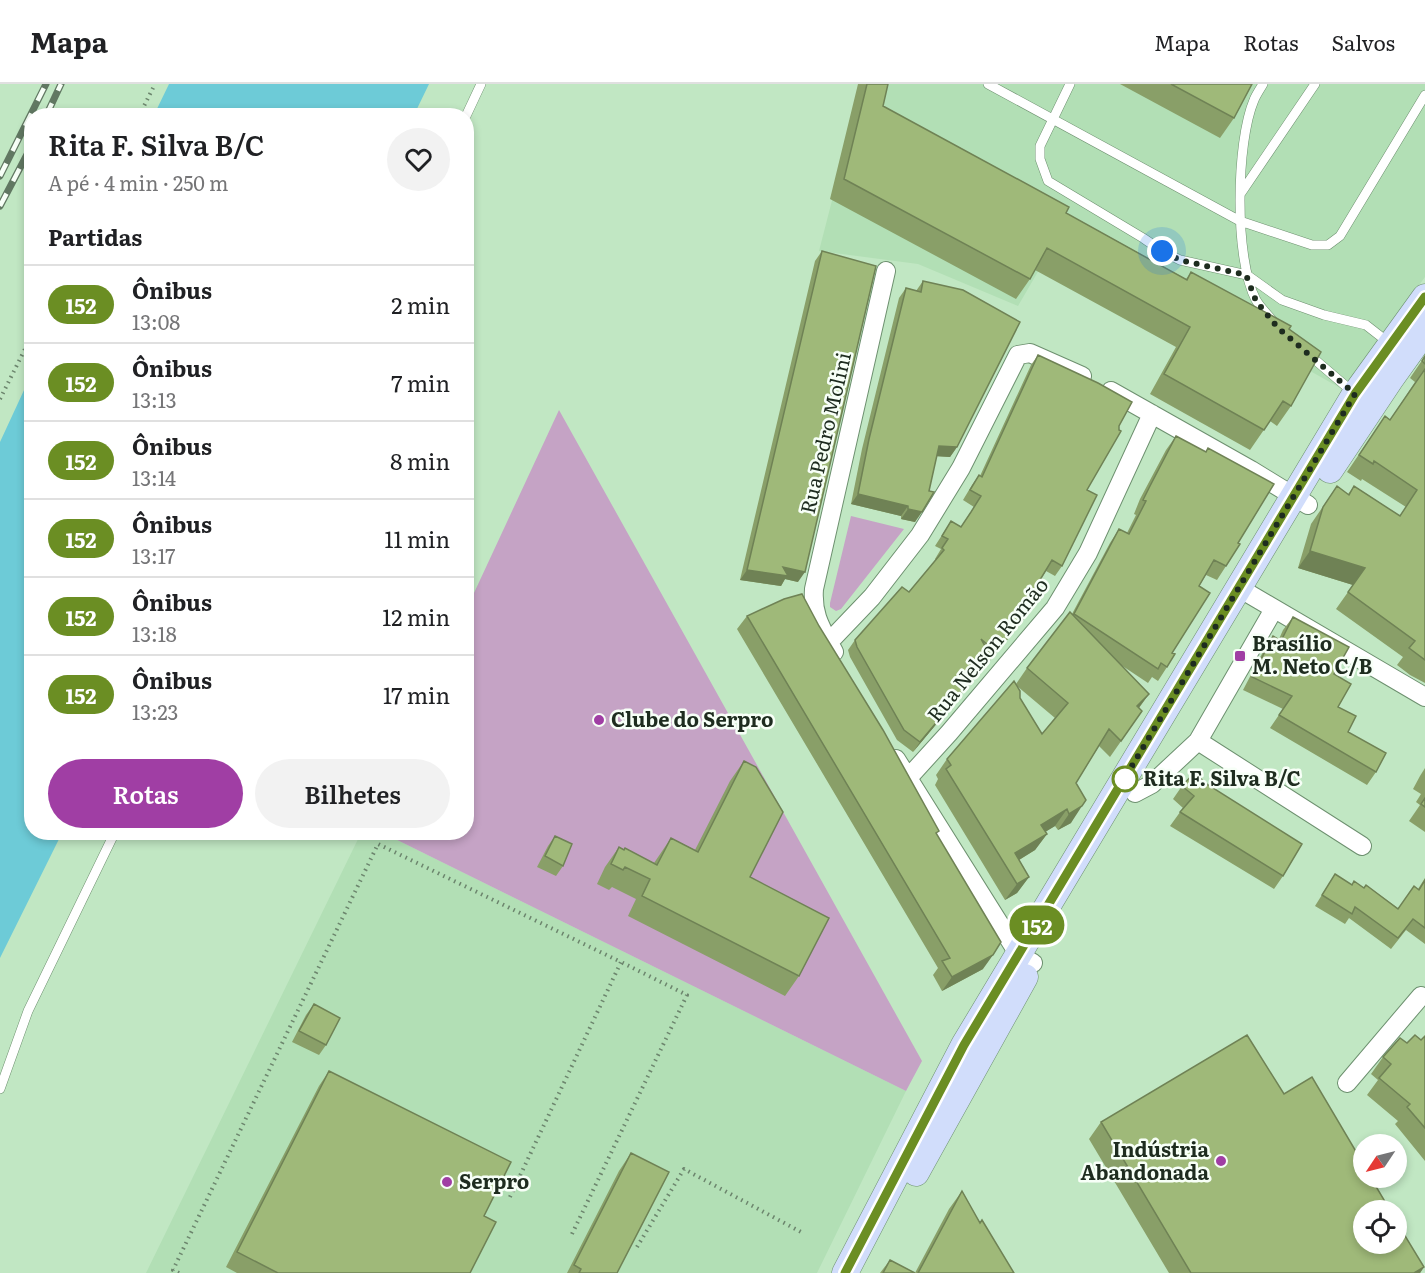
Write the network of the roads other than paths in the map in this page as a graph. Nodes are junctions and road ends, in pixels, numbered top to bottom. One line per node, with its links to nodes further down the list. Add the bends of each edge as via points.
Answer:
1 (481, 84): 7 (lane)
2 (988, 84): 8 (lane)
3 (1070, 84): 8 (lane)
4 (1263, 84): 9 (lane, via 1245,129)
5 (1315, 84): 9 (lane)
6 (1425, 95): 10 (lane, via 1340,236 1328,245 1312,245)
7 (470, 108)
8 (1052, 119): 10 (lane); 12 (lane, via 1040,146 1048,181 1180,260)
9 (1240, 195): 10 (lane)
10 (1240, 220): 12 (lane)
11 (885, 271): 23 (street, Rua Pedro Molini, via 814,589 813,606)
12 (1246, 275): 14 (lane, via 1256,301); 16 (lane, via 1282,300 1366,325)
13 (1425, 297): 16 (main road)
14 (1278, 328)
15 (1425, 332): 18 (main road)
16 (1391, 344): 18 (main road)
17 (1302, 349): 19 (lane)
18 (1382, 374): 19 (main road); 21 (main road, via 1342,450)
19 (1355, 394): 21 (main road)
20 (1152, 414): 21 (street); 23 (street, via 1060,365 1030,353 1018,355 961,468 920,535 872,597); 28 (street, Rua Nelson Romão, via 1088,553 1055,608)
21 (1301, 501): 22 (main road)
22 (1256, 597): 25 (street); 26 (street); 29 (main road); 32 (main road)
23 (829, 642): 24 (street)
24 (841, 663)
25 (1425, 697)
26 (1198, 741): 29 (street); 31 (street)
27 (888, 747): 28 (street)
28 (909, 777): 32 (street)
29 (1136, 793): 32 (main road)
30 (111, 840): 35 (lane, via 28,1011)
31 (1362, 846)
32 (1026, 959): 36 (main road, via 964,1045); 37 (main road)
33 (1424, 995): 34 (street)
34 (1347, 1083)
35 (0, 1089)
36 (845, 1273)
37 (864, 1273)

